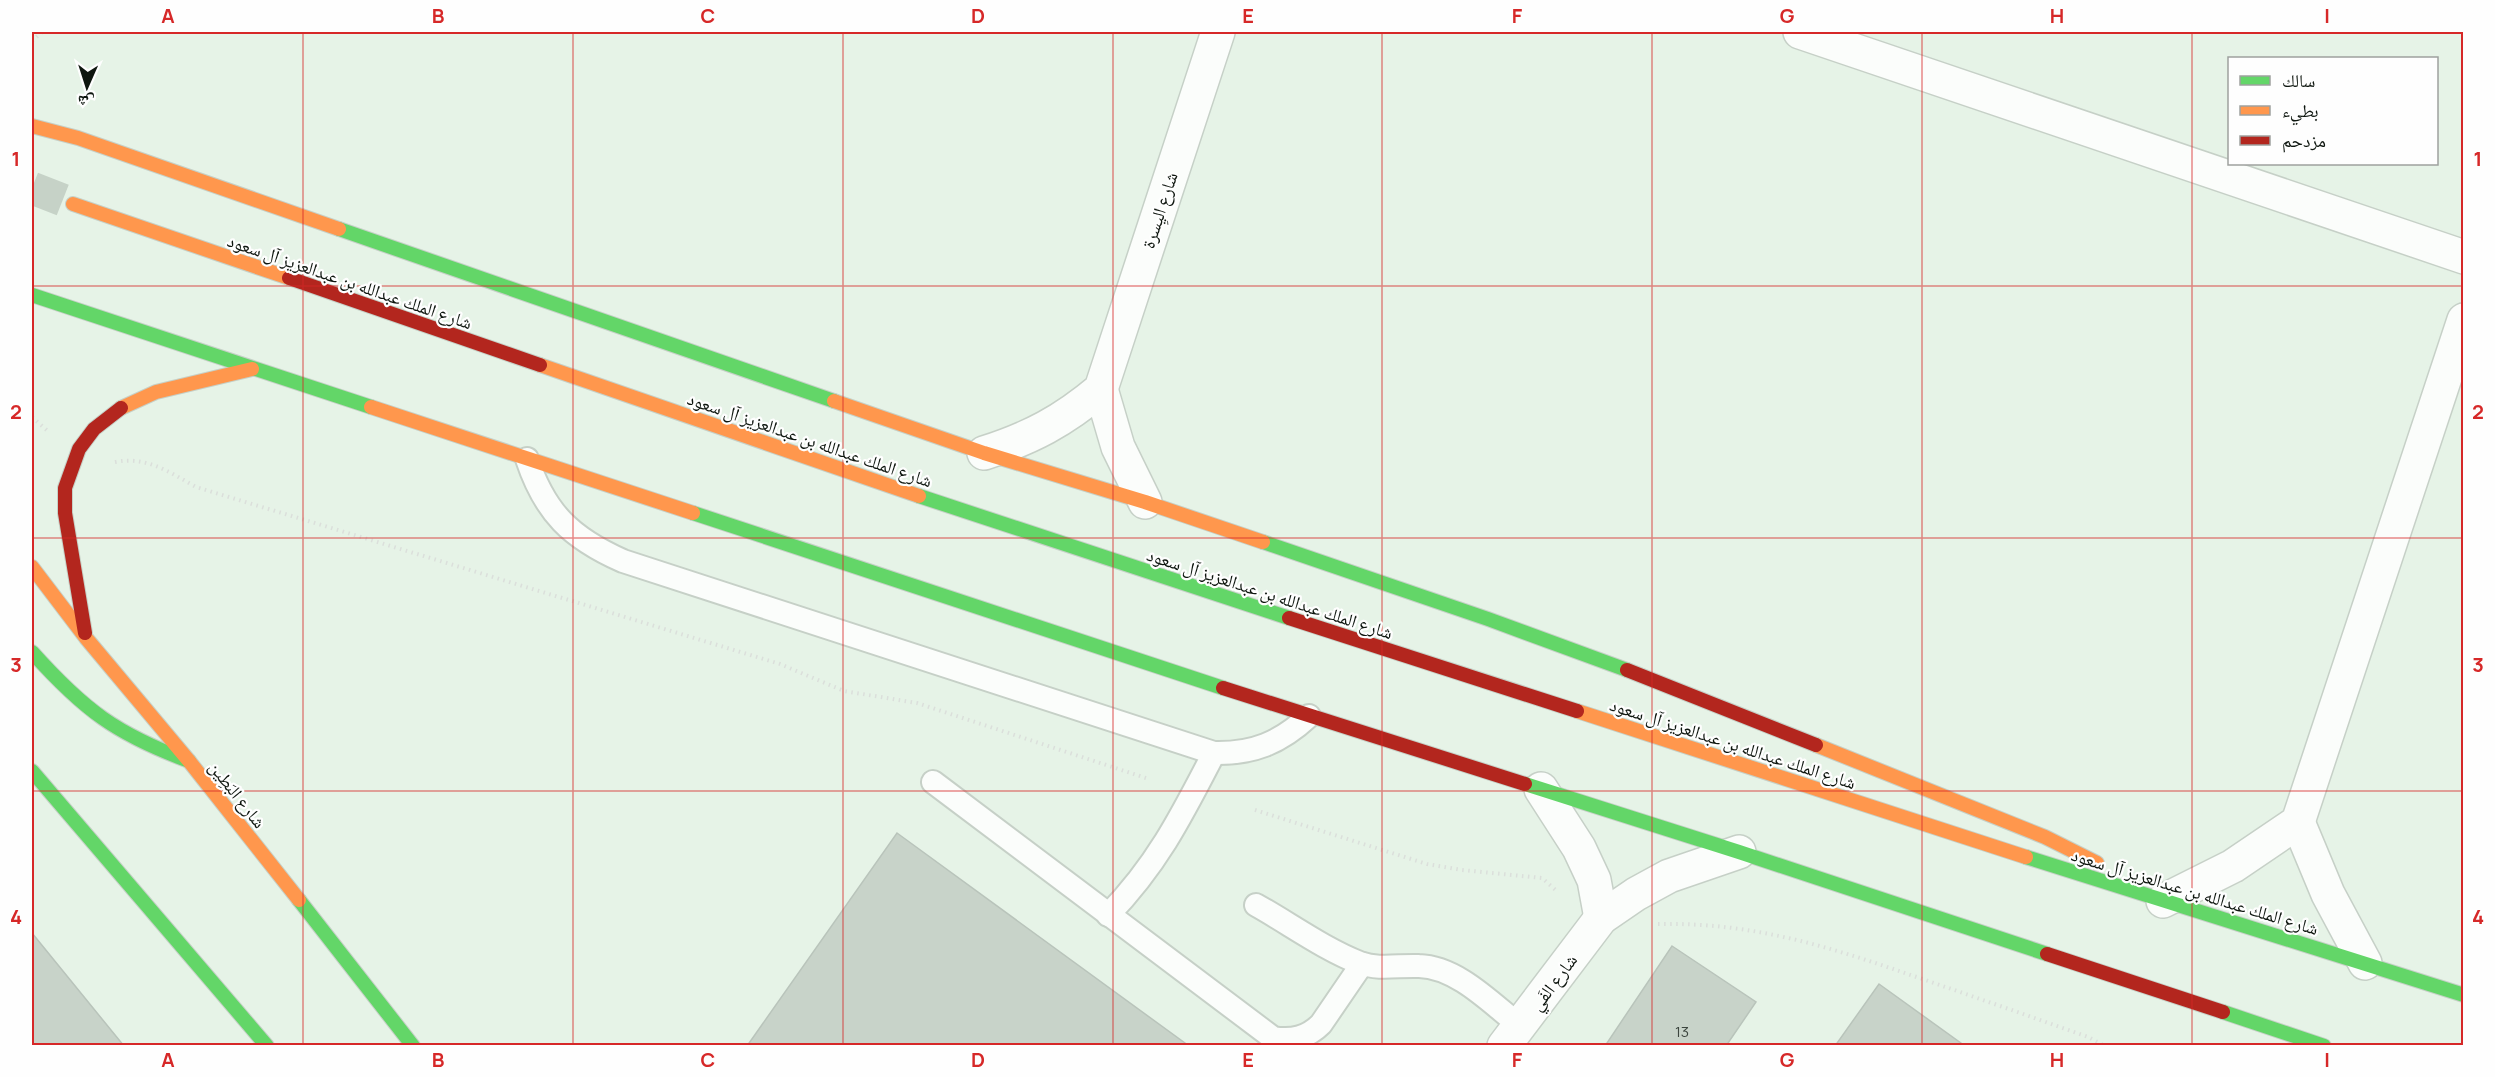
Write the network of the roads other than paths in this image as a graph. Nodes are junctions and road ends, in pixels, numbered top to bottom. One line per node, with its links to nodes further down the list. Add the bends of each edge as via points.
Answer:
1 (1218, 32): 11 (street, شارع اليِسرة)
2 (1800, 32): 7 (street)
3 (46, 117): 5 (main road)
4 (32, 126): 5 (main road)
5 (78, 138): 12 (main road)
6 (73, 204): 26 (main road, شارع الملك عبدالله بن عبدالعزيز آل سعود, via 1054,542)
7 (2463, 257)
8 (32, 295): 10 (main road)
9 (2463, 320): 24 (street)
10 (253, 369): 13 (main road); 16 (main road, via 147,393 96,425 84,441 67,479 64,502)
11 (1101, 389): 12 (street, via 1046,429); 14 (street, via 1118,447)
12 (984, 453): 14 (main road)
13 (527, 459): 18 (main road); 19 (lane, via 542,496 562,523 580,539 623,561)
14 (1145, 502): 26 (main road, via 1321,560 1649,678 2045,837 2107,867)
15 (32, 567): 16 (main road, شارع البَطِين)
16 (86, 638): 20 (main road, شارع البَطِين)
17 (32, 652): 20 (main road, via 70,695 120,733)
18 (1309, 716): 19 (lane, via 1293,731 1266,746 1235,754); 23 (main road)
19 (1214, 753): 28 (lane, via 1169,838 1131,892)
20 (189, 761): 35 (main road, شارع البَطِين)
21 (32, 771): 34 (main road)
22 (933, 782): 28 (lane)
23 (1541, 789): 25 (main road); 29 (street, via 1580,848 1594,880)
24 (2298, 822): 26 (street, via 2233,866); 30 (street, via 2328,894)
25 (1739, 852): 29 (street, شارع الفَي, via 1669,876); 36 (main road)
26 (2163, 902): 30 (main road, شارع الملك عبدالله بن عبدالعزيز آل سعود)
27 (1256, 905): 31 (lane)
28 (1108, 915): 31 (lane, via 1273,1038 1287,1040 1312,1032)
29 (1601, 918): 33 (street, شارع الفَي)
30 (2365, 963): 32 (main road, شارع الملك عبدالله بن عبدالعزيز آل سعود)
31 (1362, 964): 33 (lane, via 1420,966 1458,978)
32 (2463, 995)
33 (1512, 1035)
34 (267, 1046)
35 (413, 1046)
36 (2324, 1046)

